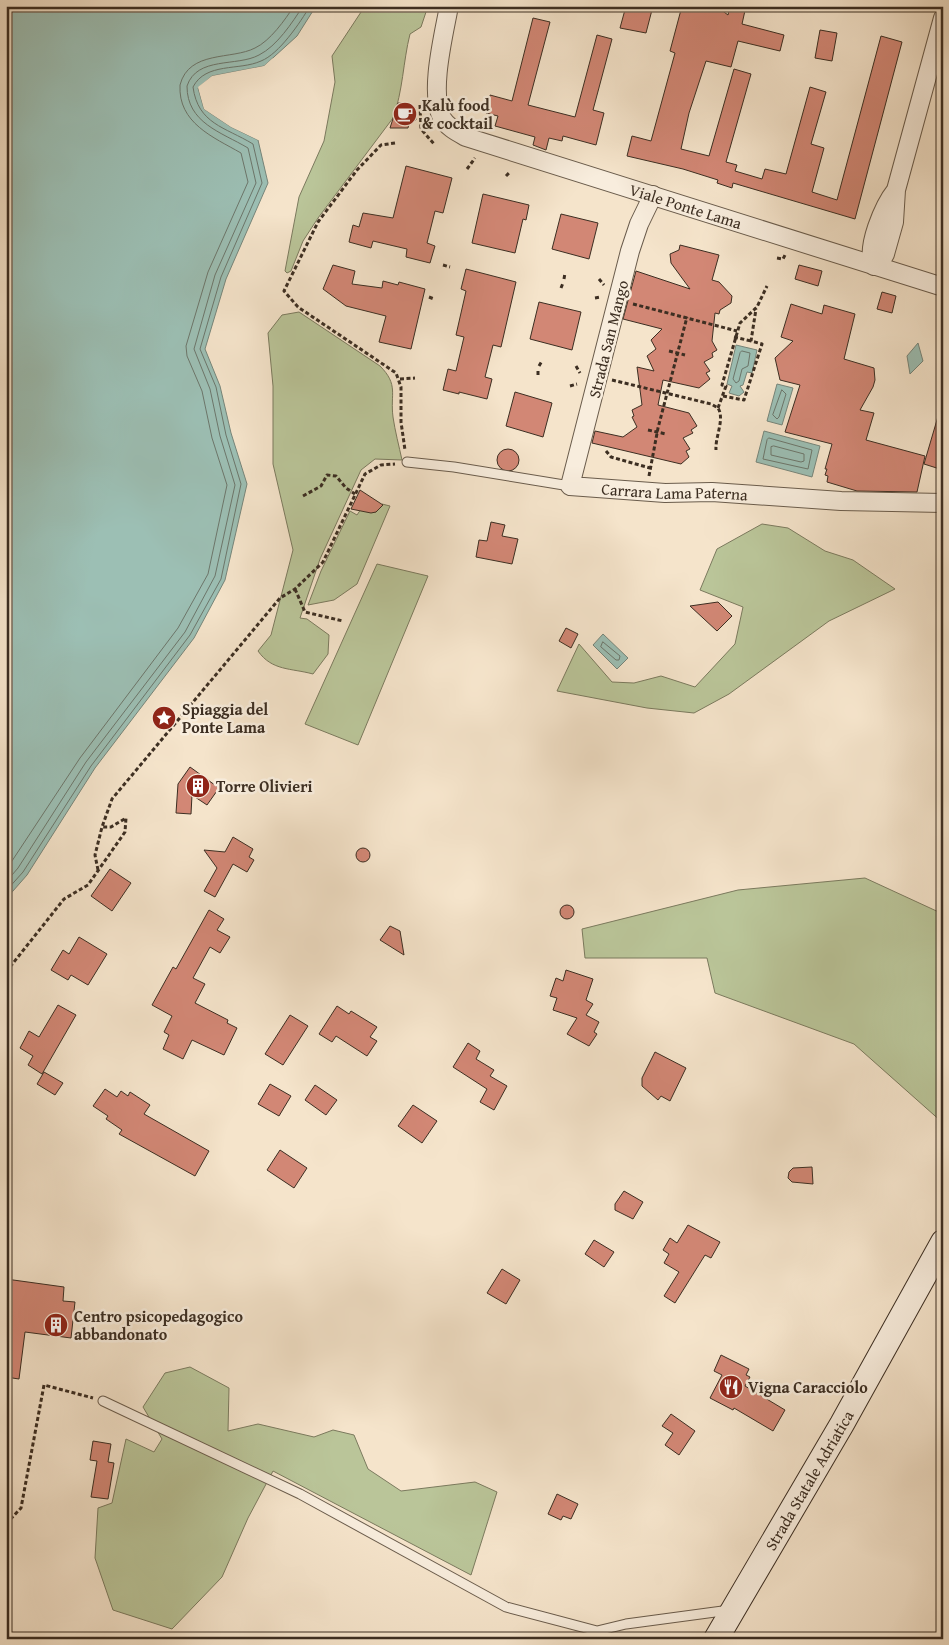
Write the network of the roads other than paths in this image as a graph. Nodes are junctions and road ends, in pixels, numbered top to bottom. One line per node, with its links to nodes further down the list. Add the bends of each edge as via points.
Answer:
1 (449, 6): 3 (street, Viale Ponte Lama, via 438,86 439,110 450,127 476,142)
2 (943, 18): 4 (street, via 896,190 887,202 876,234 871,253)
3 (653, 195): 4 (street, Viale Ponte Lama); 7 (street, Strada San Mango, via 638,224 630,251)
4 (874, 266): 5 (street, Viale Ponte Lama)
5 (943, 287)
6 (407, 462): 7 (lane, Carrara Lama Paterna)
7 (570, 486): 8 (street, Carrara Lama Paterna, via 665,493 712,492 841,501)
8 (943, 503)
9 (943, 1242): 11 (main road, Strada Statale Adriatica)
10 (104, 1401): 12 (lane, via 300,1494 506,1607)
11 (734, 1609): 12 (lane); 14 (main road, Strada Statale Adriatica)
12 (597, 1631): 13 (lane)
13 (610, 1639)
14 (716, 1639)

